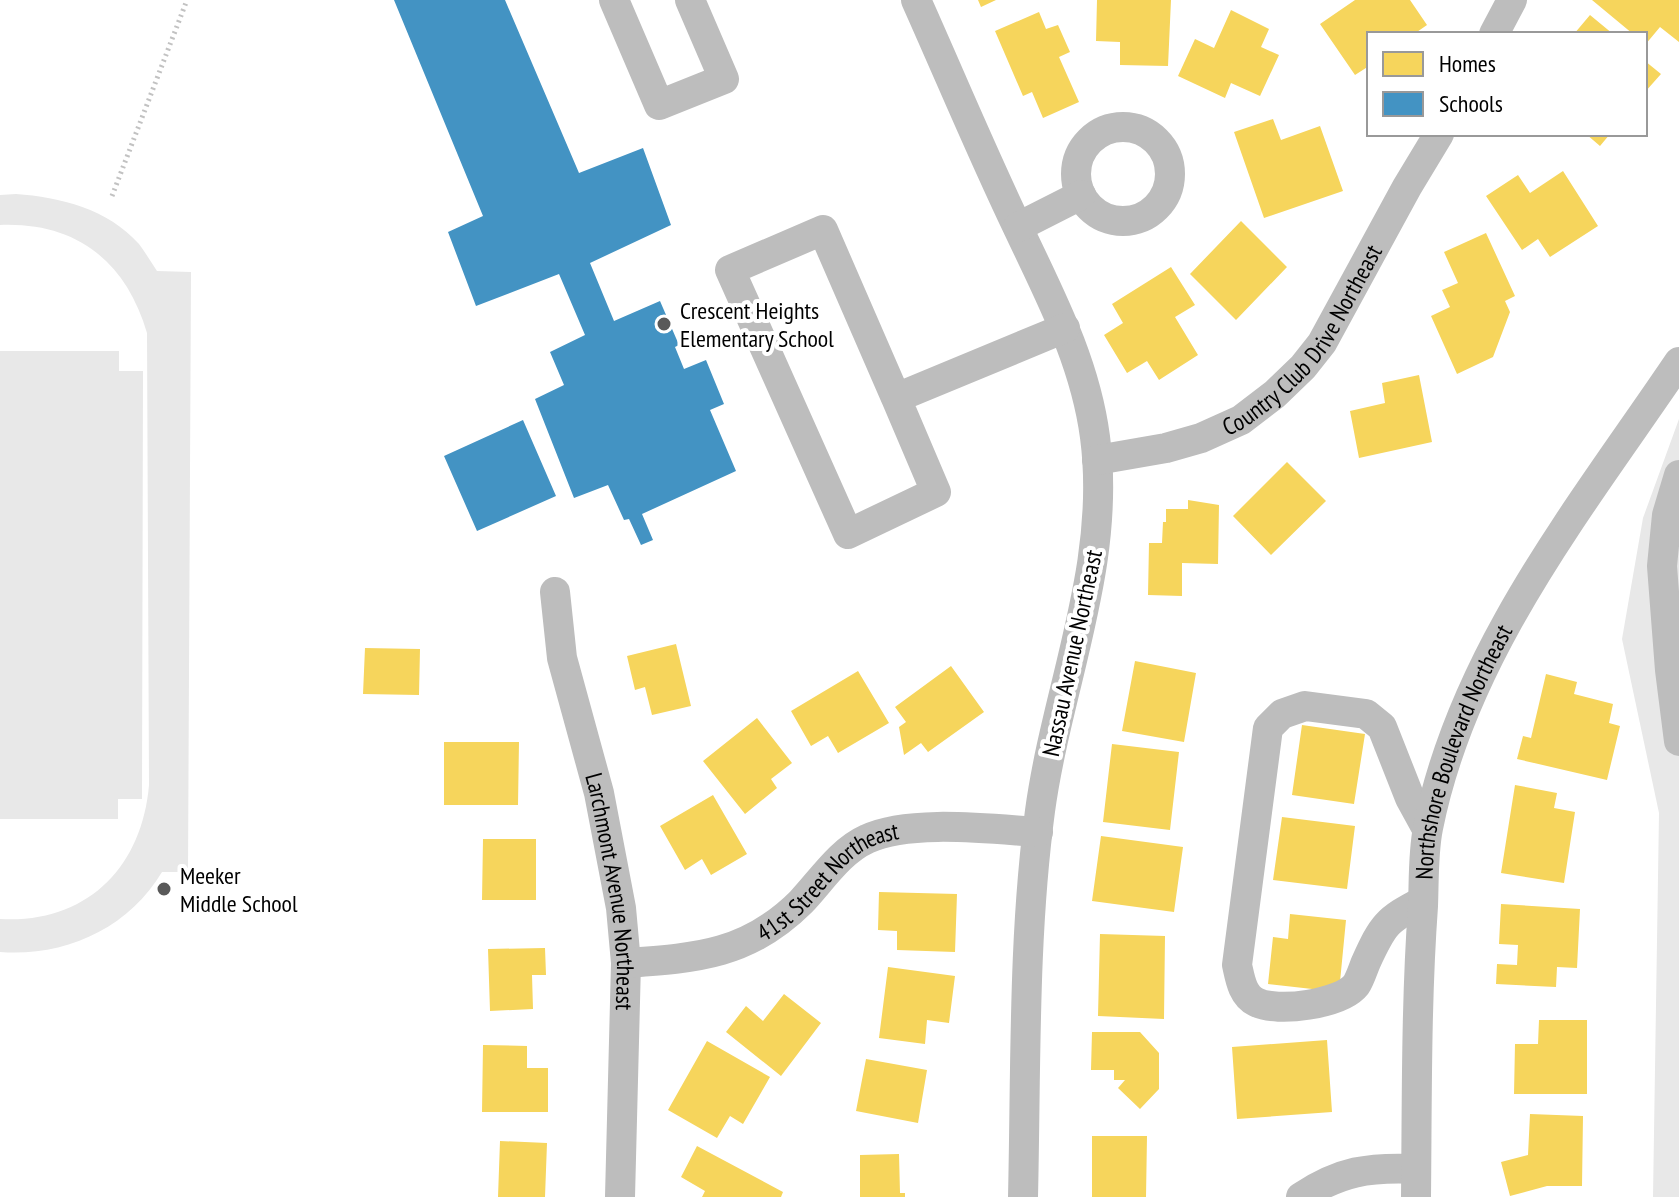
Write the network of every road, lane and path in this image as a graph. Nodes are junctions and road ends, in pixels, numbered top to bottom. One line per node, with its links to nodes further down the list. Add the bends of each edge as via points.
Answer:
1 (187, 0): 9 (path)
2 (614, 0): 3 (street, via 659,105 724,79)
3 (690, 0)
4 (916, 0): 10 (street, Nassau Avenue Northeast)
5 (1512, 0): 6 (street)
6 (1495, 32)
7 (1438, 136): 14 (street, Country Club Drive Northeast, via 1322,343 1275,394 1241,420 1201,438)
8 (1081, 195): 10 (street)
9 (112, 196)
10 (1018, 227): 11 (street, Nassau Avenue Northeast)
11 (1065, 328): 13 (street); 14 (street, Nassau Avenue Northeast, via 1082,376)
12 (1679, 362): 18 (street, Northshore Boulevard Northeast, via 1584,497 1482,669 1450,748)
13 (896, 398): 13 (street, via 823,230 730,270 848,534 936,492)
14 (1097, 460): 19 (street, Nassau Avenue Northeast, via 1094,554)
15 (1679, 475): 17 (street, via 1667,515 1662,566)
16 (555, 592): 21 (street, Larchmont Avenue Northeast, via 562,658 612,852)
17 (1679, 741)
18 (1427, 829): 20 (street, Northshore Boulevard Northeast); 20 (street, via 1382,727 1366,714 1305,706 1282,714 1268,728 1237,965 1242,987 1255,1002 1284,1007 1340,998 1356,985 1382,929 1395,915)
19 (1038, 832): 21 (street, 41st Street Northeast, via 929,828 869,837 763,934 690,958); 24 (street, Nassau Avenue Northeast)
20 (1423, 901): 22 (street, Northshore Boulevard Northeast)
21 (626, 963): 23 (street, Larchmont Avenue Northeast)
22 (1416, 1183): 25 (street, via 1391,1168 1348,1172)
23 (620, 1197)
24 (1023, 1197)
25 (1301, 1197)

